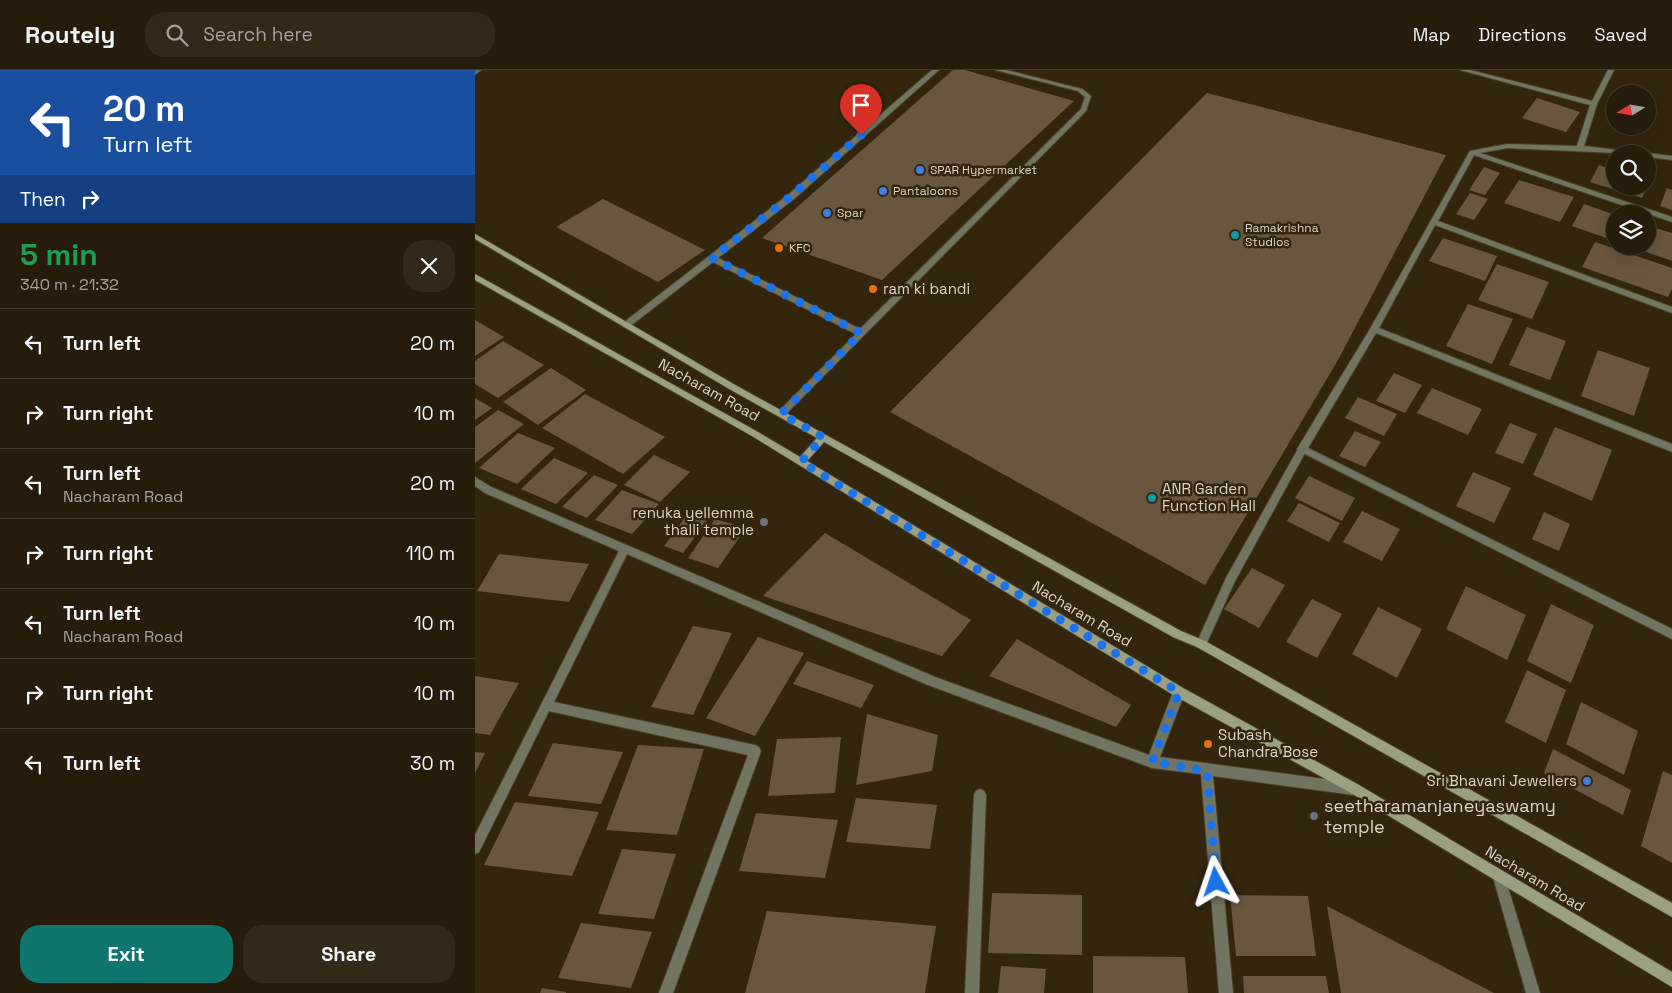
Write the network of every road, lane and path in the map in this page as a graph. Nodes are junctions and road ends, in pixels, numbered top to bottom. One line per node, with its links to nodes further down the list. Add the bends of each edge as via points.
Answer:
1 (936, 70): 14 (street, via 791,196)
2 (998, 70): 19 (street, via 1079,90 1088,96 1084,110)
3 (1463, 70): 5 (street)
4 (1611, 70): 5 (street)
5 (1594, 104): 6 (street)
6 (1580, 148): 7 (street); 8 (street, via 1507,146)
7 (1606, 151)
8 (1472, 152): 11 (street); 12 (street)
9 (1656, 156): 10 (street)
10 (1672, 158)
11 (1672, 220)
12 (1433, 222): 16 (street); 18 (street)
13 (475, 236): 17 (main road, Nacharam Road)
14 (712, 258): 17 (street); 19 (street)
15 (475, 277): 24 (main road, Nacharam Road)
16 (1672, 310)
17 (626, 325): 20 (main road, Nacharam Road)
18 (1374, 329): 22 (street); 23 (street)
19 (861, 333): 20 (street)
20 (781, 414): 21 (main road, Nacharam Road)
21 (823, 437): 24 (main road); 28 (main road, Nacharam Road)
22 (1672, 448)
23 (1302, 449): 27 (street); 28 (street, via 1230,581)
24 (801, 462): 29 (main road, Nacharam Road)
25 (475, 481): 26 (street, via 489,490)
26 (625, 548): 30 (street); 31 (street, via 932,681)
27 (1672, 634)
28 (1201, 644): 37 (main road, Nacharam Road)
29 (1179, 692): 31 (street); 33 (main road, Nacharam Road)
30 (546, 705): 35 (street); 39 (street, via 755,751)
31 (1152, 762): 32 (street)
32 (1207, 771): 33 (street); 41 (street)
33 (1355, 789): 36 (main road, Nacharam Road)
34 (980, 795): 40 (street)
35 (475, 848)
36 (1499, 877): 38 (main road, Nacharam Road); 42 (street)
37 (1672, 910)
38 (1672, 980)
39 (666, 993)
40 (972, 993)
41 (1226, 993)
42 (1533, 993)

